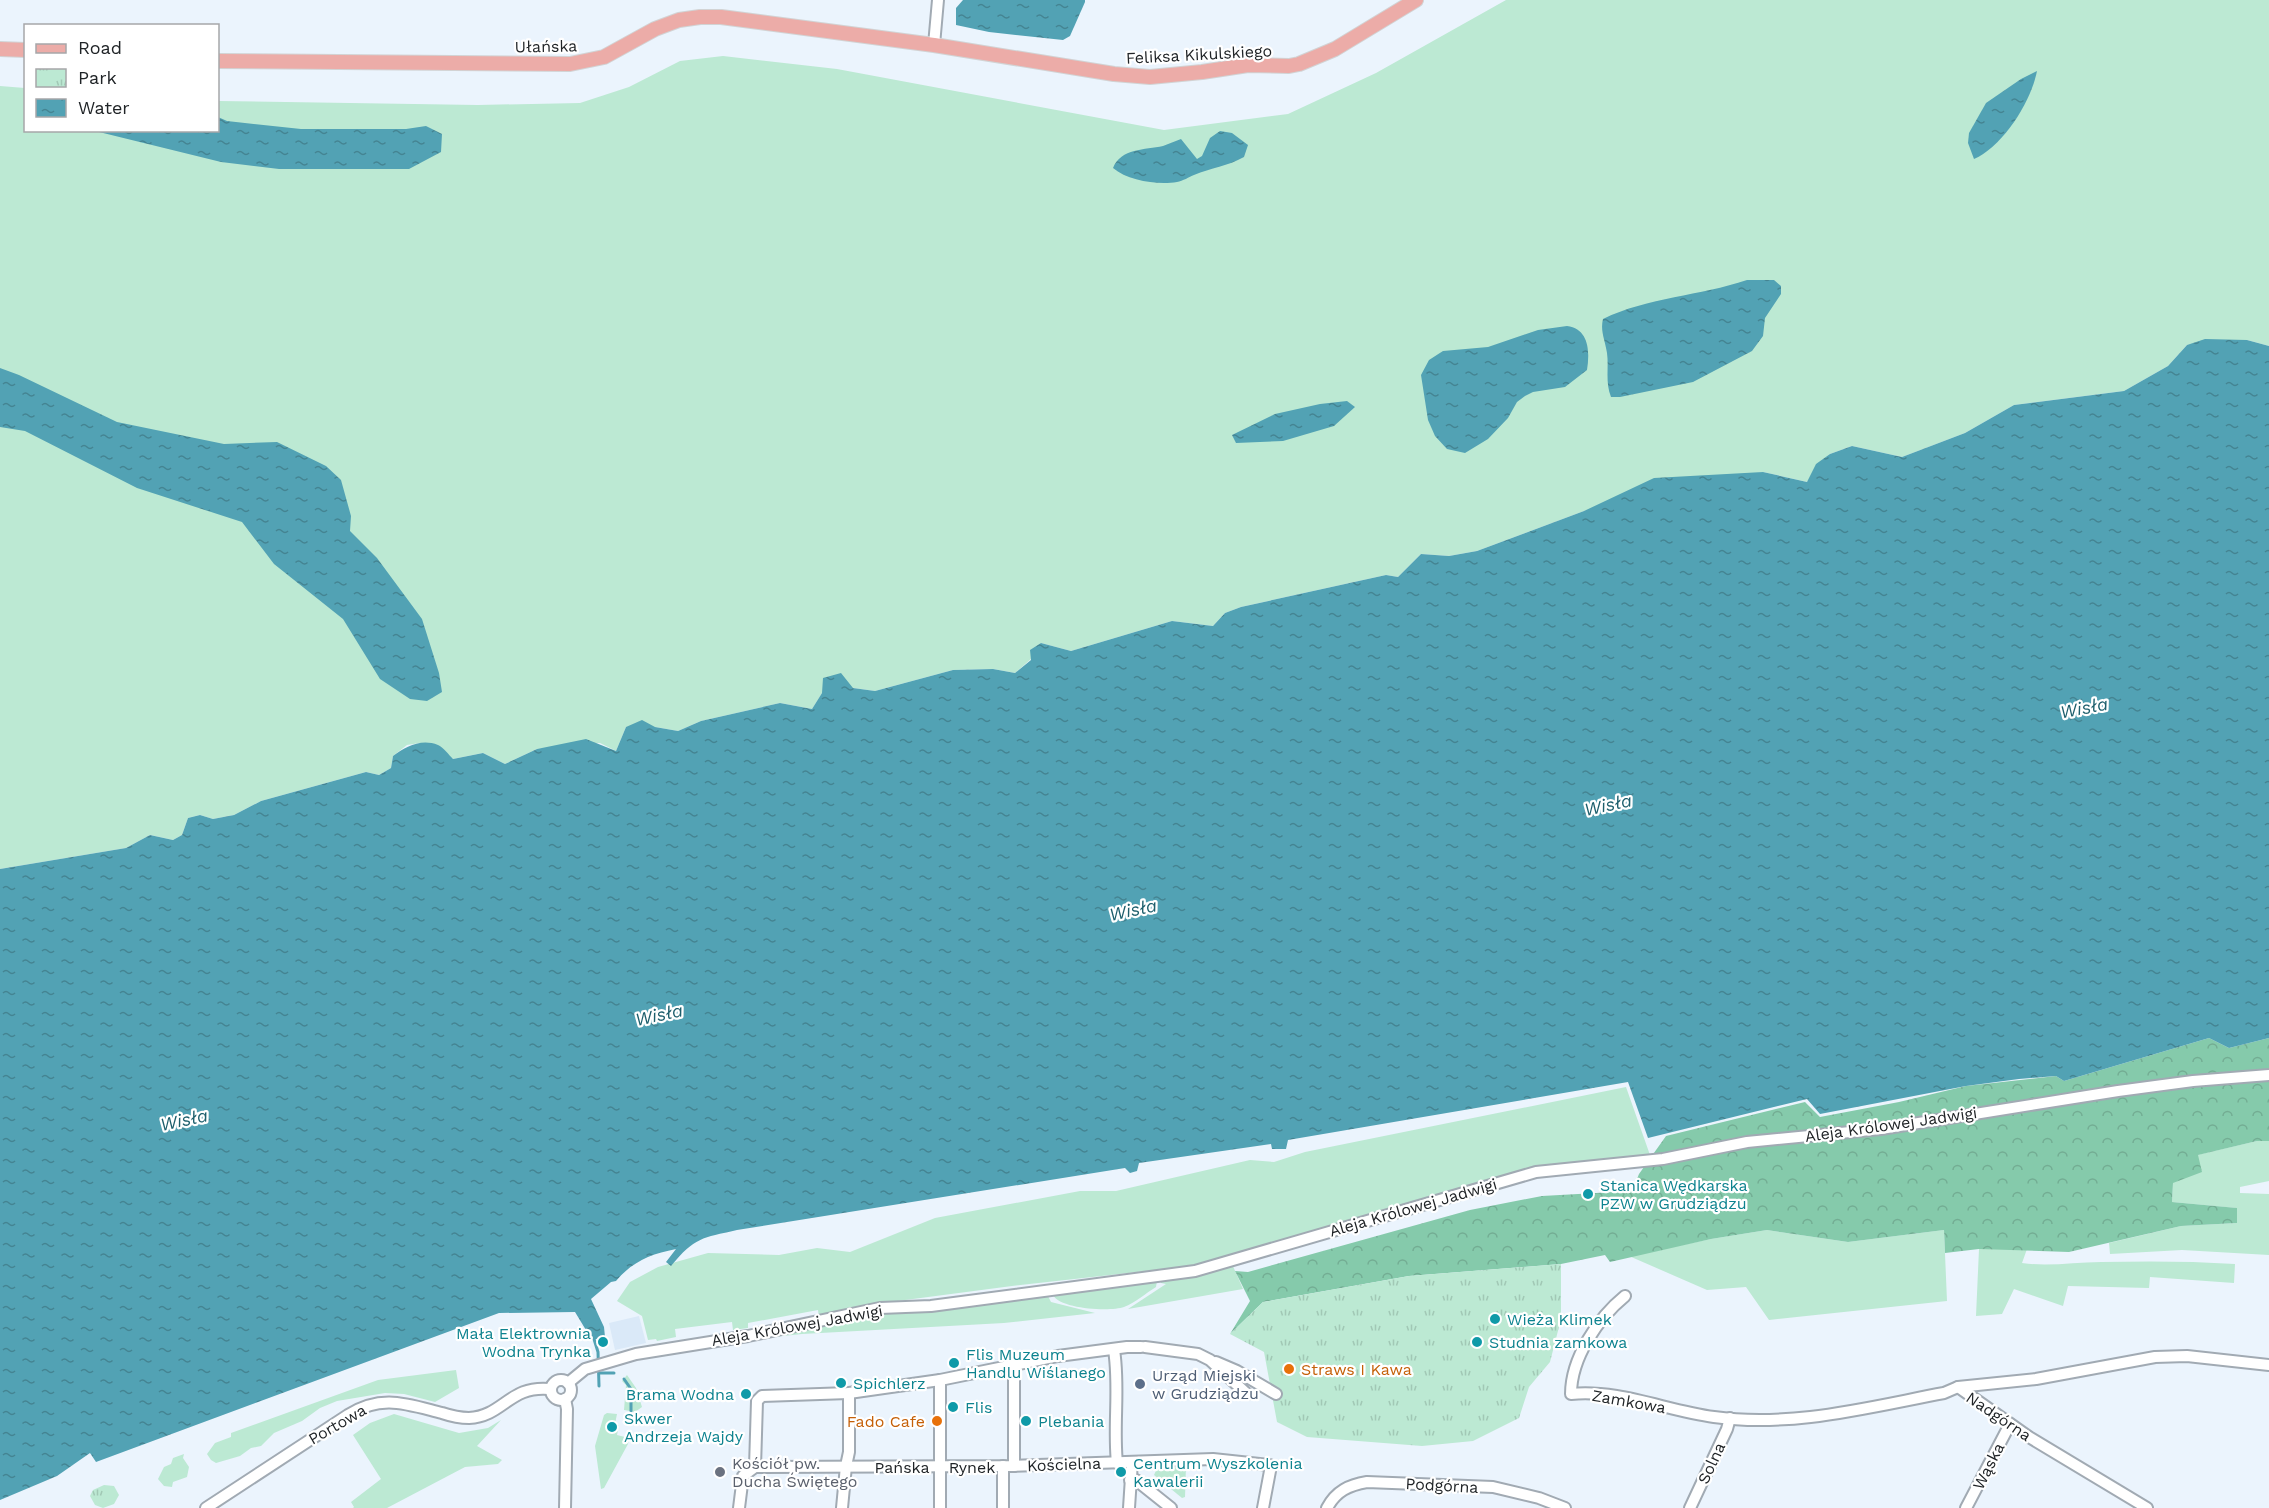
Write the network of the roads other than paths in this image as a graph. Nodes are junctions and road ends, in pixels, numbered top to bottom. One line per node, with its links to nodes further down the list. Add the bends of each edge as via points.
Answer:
1 (938, 0): 3 (street)
2 (1416, 0): 3 (main road, Feliksa Kikulskiego, via 1335,49 1289,66 1248,65 1150,77 1113,75)
3 (934, 45): 6 (main road, Ułańska, via 700,16 655,29 604,57 570,64)
4 (0, 49): 5 (main road)
5 (24, 50)
6 (219, 61)
7 (2269, 1075): 14 (street, Aleja Królowej Jadwigi, via 2118,1091 1881,1128 1747,1142 1663,1160 1536,1172 1195,1271 932,1306 880,1308 748,1336 659,1349 585,1369)
8 (1625, 1296): 21 (street, Zamkowa, via 1603,1318 1584,1349 1571,1378 1571,1394 1603,1394)
9 (1114, 1350): 10 (street, via 1143,1347 1185,1351); 11 (street); 24 (street)
10 (1210, 1359): 18 (street); 19 (street)
11 (1014, 1365): 13 (street); 26 (street)
12 (2269, 1365): 15 (street, via 2187,1356 2155,1357 2036,1379)
13 (940, 1380): 17 (street); 28 (street)
14 (568, 1383): 16 (street, via 559,1379); 20 (street, via 571,1392)
15 (1958, 1387): 21 (street, Nadgórna, via 1944,1393 1798,1420); 22 (street, Nadgórna)
16 (550, 1389): 20 (street, via 556,1399); 30 (street, Portowa, via 526,1390 484,1416 473,1418 401,1402 365,1406)
17 (849, 1393): 25 (street); 27 (street, via 759,1398)
18 (1247, 1394)
19 (1276, 1394)
20 (565, 1399): 31 (street)
21 (1730, 1418): 41 (street, Solna)
22 (2010, 1424): 42 (street, Wąska); 43 (street, Nadgórna)
23 (1132, 1462): 24 (street, Kościelna); 29 (street); 38 (street, Kościelna, via 1214,1459 1269,1465)
24 (1117, 1463): 26 (street, Kościelna)
25 (846, 1466): 27 (street, Pańska); 28 (street, Pańska); 33 (street)
26 (1009, 1466): 28 (street, Rynek); 35 (street, Rynek)
27 (755, 1467): 32 (street, via 743,1476)
28 (941, 1467): 34 (street, Rynek)
29 (1130, 1480): 36 (street); 37 (street, via 1136,1480)
30 (206, 1508)
31 (565, 1508)
32 (739, 1508)
33 (842, 1508)
34 (940, 1508)
35 (1003, 1508)
36 (1129, 1508)
37 (1171, 1508)
38 (1263, 1508)
39 (1327, 1508): 40 (street, Podgórna, via 1339,1492 1367,1482 1493,1487)
40 (1565, 1508)
41 (1690, 1508)
42 (1966, 1508)
43 (2146, 1508)

